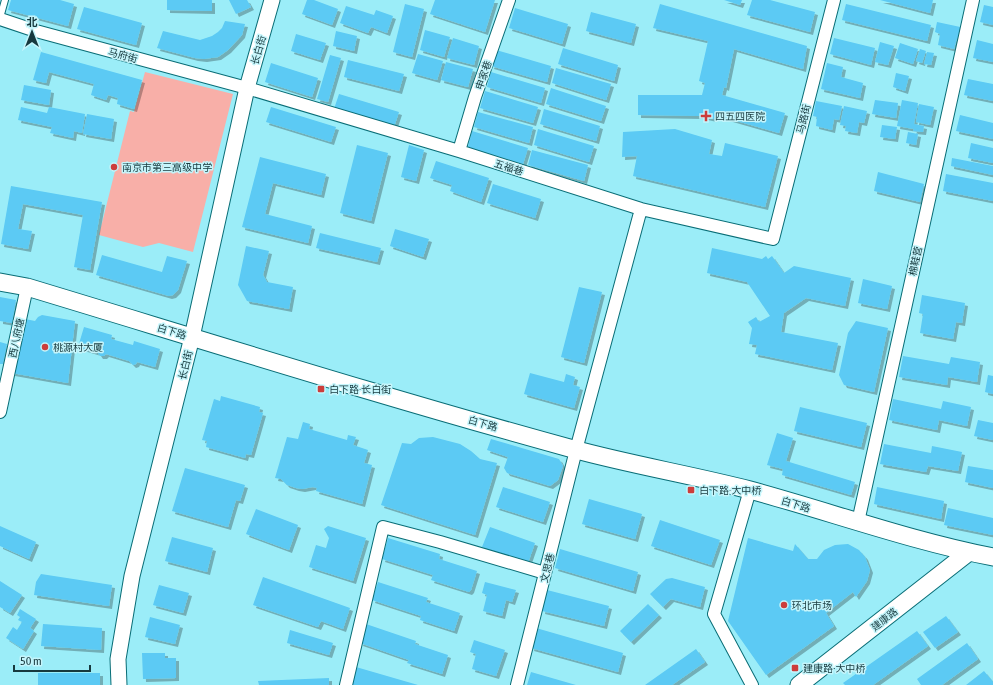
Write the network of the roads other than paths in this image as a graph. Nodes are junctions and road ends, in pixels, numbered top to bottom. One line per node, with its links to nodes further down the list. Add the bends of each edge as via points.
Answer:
1 (5, 0): 6 (lane)
2 (272, 0): 7 (street, 长白街)
3 (509, 0): 8 (street, 申家巷)
4 (834, 0): 10 (street, 马路街)
5 (973, 0): 17 (street, 棉鞋营)
6 (0, 19): 7 (street, 马府街)
7 (247, 88): 8 (street, 五福巷); 13 (street, 长白街)
8 (459, 151): 9 (street, 五福巷)
9 (641, 209): 10 (street, 五福巷); 15 (street, 文思巷)
10 (773, 238)
11 (0, 282): 12 (main road, 白下路)
12 (28, 287): 13 (main road, 白下路); 14 (street, 西八府塘)
13 (192, 337): 15 (main road, 白下路, via 382,395); 21 (street, 长白街, via 132,576 118,659)
14 (0, 412)
15 (576, 450): 16 (main road, 白下路); 20 (street, 文思巷)
16 (750, 490): 17 (main road, 白下路); 24 (street, via 714,614)
17 (858, 522): 18 (main road, 白下路)
18 (969, 552): 19 (main road, 白下路); 25 (main road, 建康路)
19 (993, 557)
20 (545, 573): 22 (street, via 383,527); 23 (street, 文思巷)
21 (119, 685)
22 (346, 685)
23 (517, 685)
24 (752, 685)
25 (799, 685)

